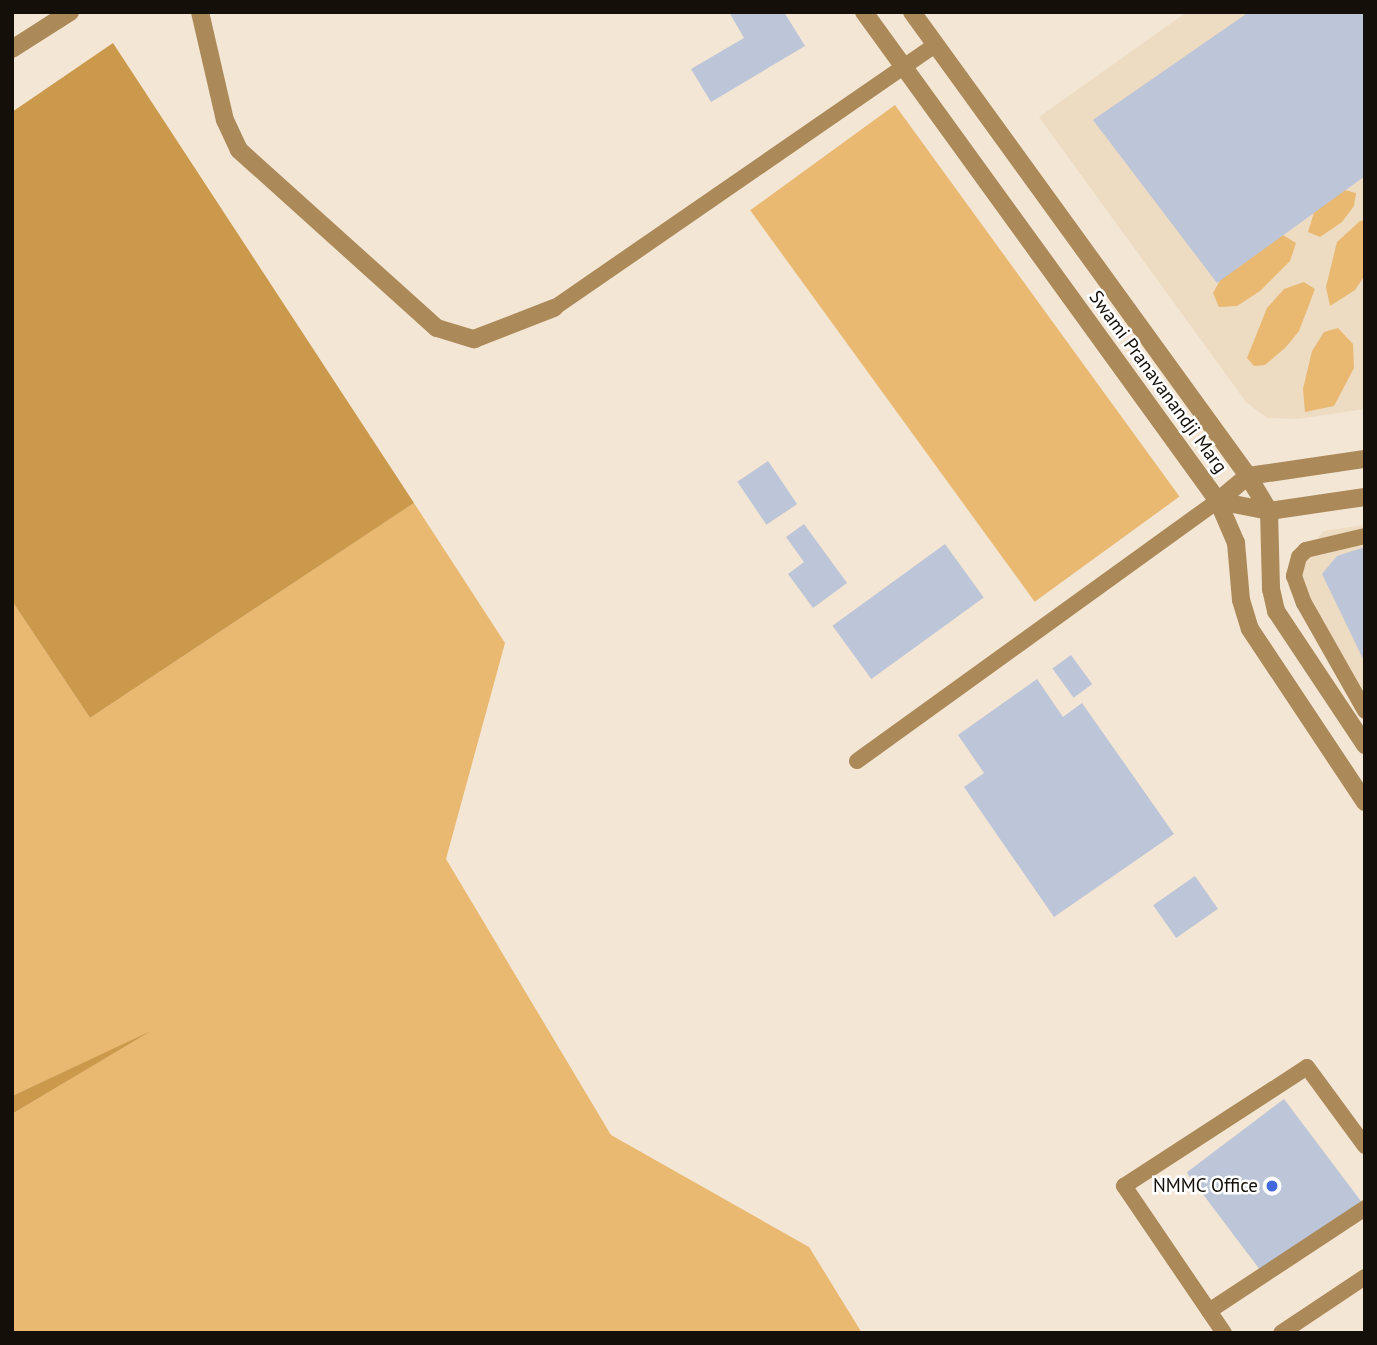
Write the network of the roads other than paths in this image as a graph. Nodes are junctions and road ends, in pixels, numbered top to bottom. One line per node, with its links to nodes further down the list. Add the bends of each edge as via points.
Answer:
1 (70, 12): 6 (street)
2 (200, 12): 8 (street, via 225,120 239,150 437,328 474,339)
3 (864, 12): 7 (street, Swami Pranavanandji Marg)
4 (912, 12): 5 (street, Swami Pranavanandji Marg)
5 (936, 44): 7 (lane); 10 (street, Swami Pranavanandji Marg)
6 (12, 49)
7 (903, 67): 8 (lane); 12 (street, Swami Pranavanandji Marg)
8 (554, 308)
9 (1365, 459): 10 (street)
10 (1248, 476): 12 (street); 13 (street, Swami Pranavanandji Marg)
11 (1365, 497): 13 (street)
12 (1218, 501): 13 (street); 17 (lane); 18 (street, Swami Pranavanandji Marg, via 1236,543 1241,600 1250,629)
13 (1269, 511): 16 (street, Swami Pranavanandji Marg, via 1276,611)
14 (1365, 536): 15 (lane, via 1306,551 1299,557 1294,576 1304,603)
15 (1365, 711)
16 (1362, 735)
17 (856, 761)
18 (1365, 802)
19 (1365, 1146): 22 (lane, via 1307,1067 1124,1186)
20 (1365, 1208): 22 (lane)
21 (1365, 1277): 24 (lane)
22 (1209, 1311): 23 (lane)
23 (1224, 1333)
24 (1281, 1333)

